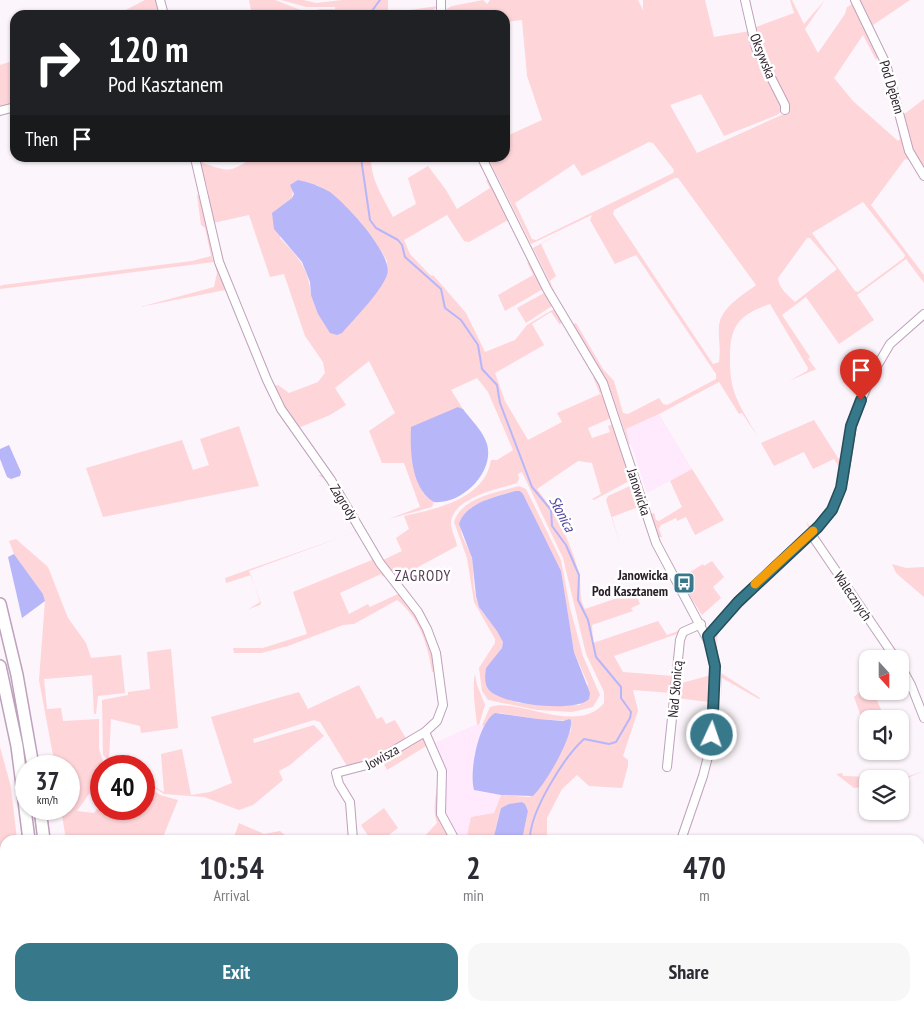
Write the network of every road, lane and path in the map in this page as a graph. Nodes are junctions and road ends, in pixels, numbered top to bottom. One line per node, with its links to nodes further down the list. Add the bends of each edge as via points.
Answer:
1 (745, 0): 3 (street, Oksywska, via 756,48)
2 (854, 0): 6 (street, Pod Dębem, via 886,64 909,152)
3 (785, 110)
4 (197, 162): 16 (street, Zagrody, via 219,262 281,409 331,480 380,563 418,612 431,638 443,705 440,717)
5 (484, 162): 10 (street, Janowicka, via 544,284 603,383 656,543)
6 (924, 176)
7 (924, 314): 8 (street, via 897,336 876,366 853,419 839,495)
8 (811, 534): 11 (street, via 770,569); 12 (street, Walecznych)
9 (0, 604): 17 (highway)
10 (701, 624): 11 (street, Janowicka); 18 (street, Nad Słonicą, via 683,632 680,640)
11 (708, 636): 24 (street, Janowicka, via 715,666 711,745)
12 (890, 650)
13 (0, 666): 20 (highway, via 16,746)
14 (909, 681): 15 (street)
15 (924, 718)
16 (426, 732): 22 (street, Jowisza, via 368,766 336,773 337,781 350,802); 23 (street, via 442,771 441,814)
17 (31, 755)
18 (668, 767)
19 (41, 820): 21 (highway)
20 (28, 835)
21 (43, 835)
22 (353, 835)
23 (452, 835)
24 (682, 835)

